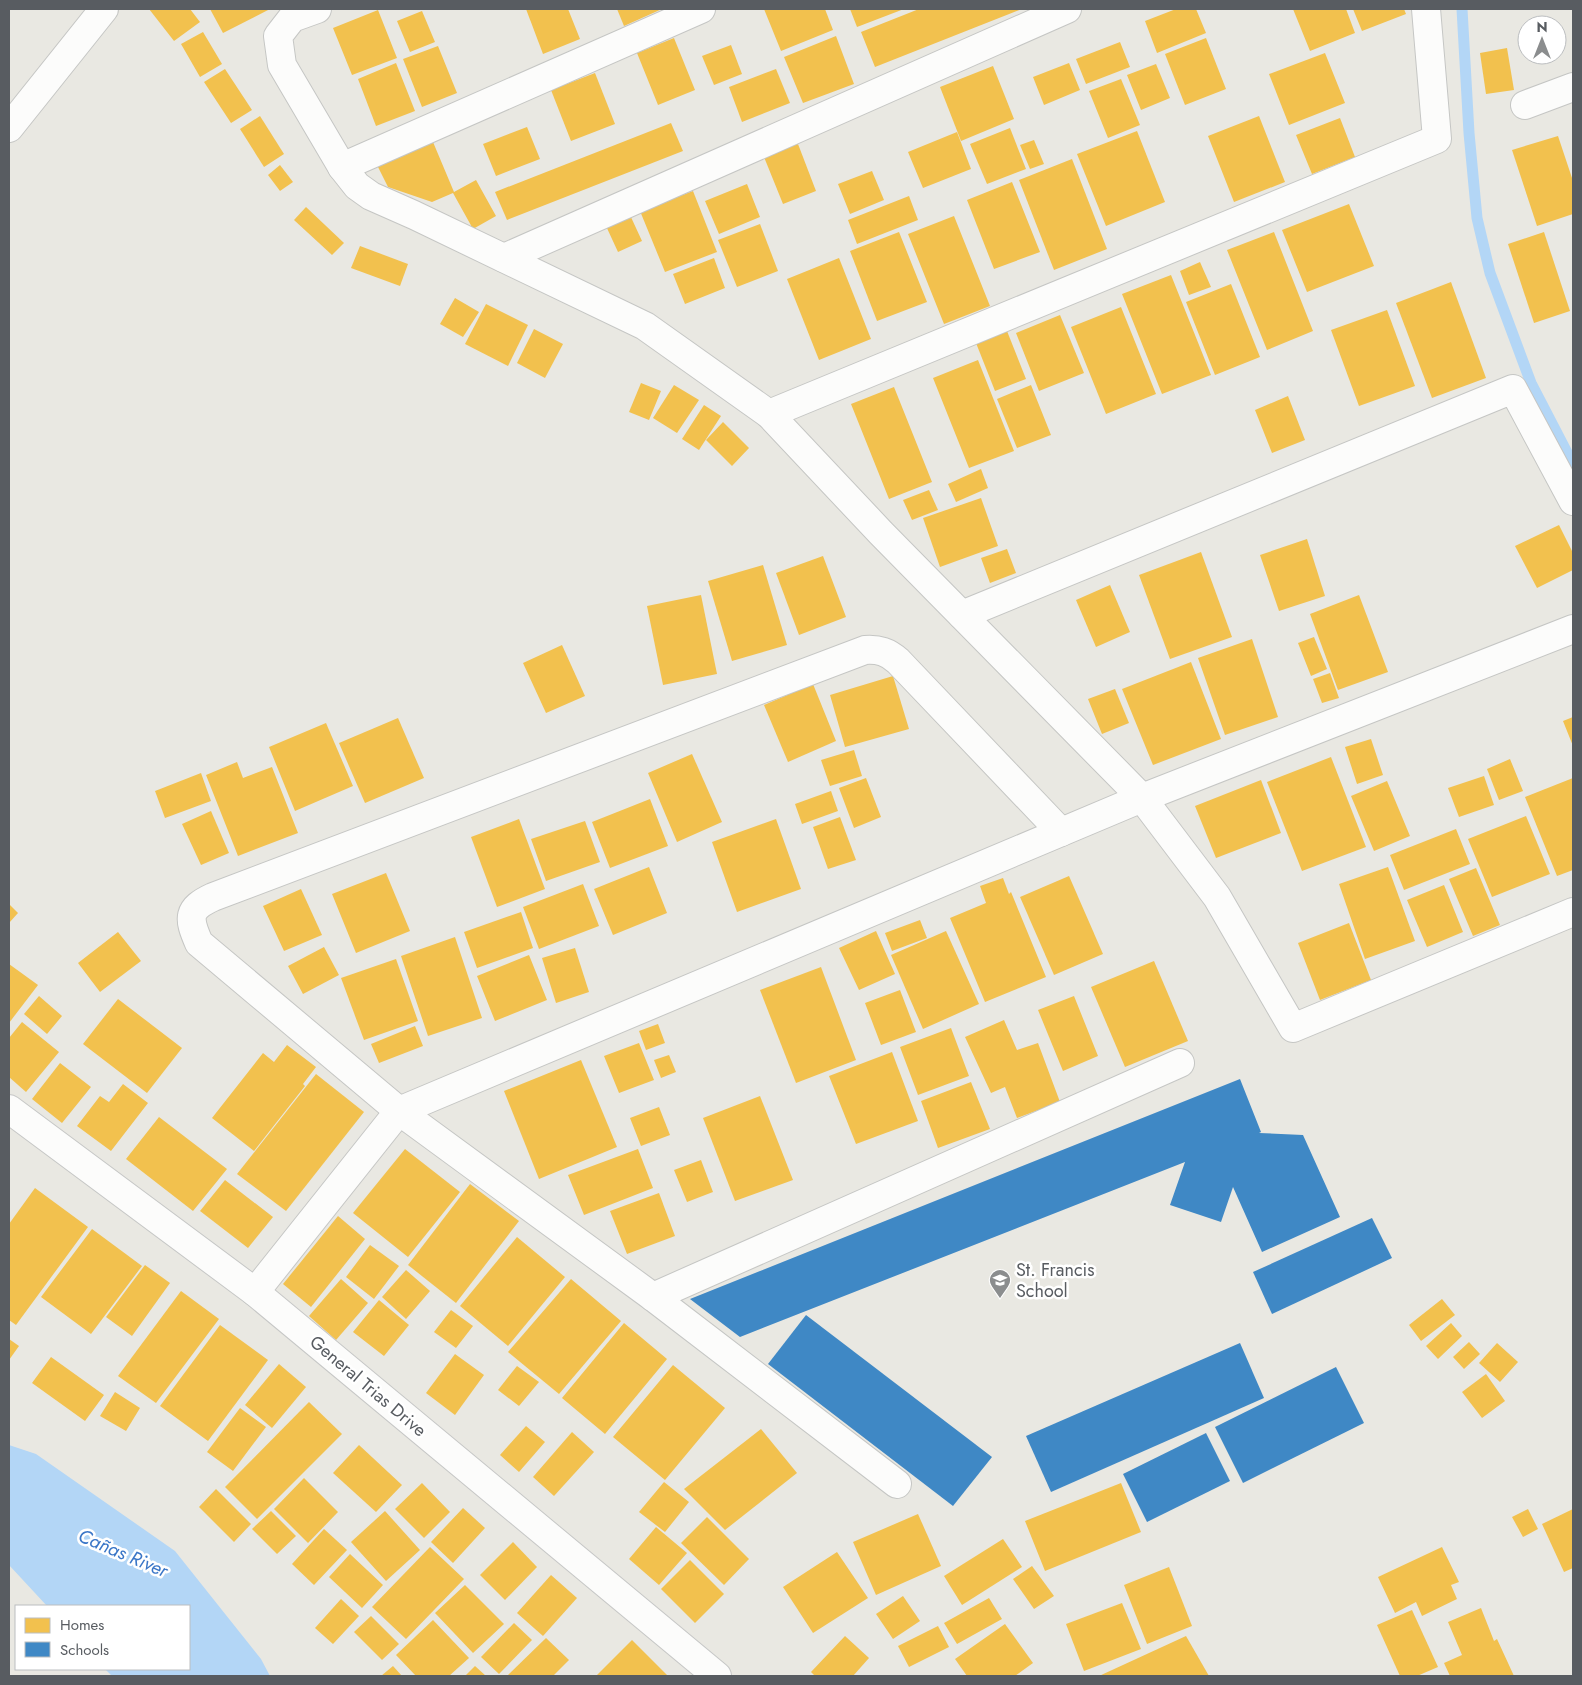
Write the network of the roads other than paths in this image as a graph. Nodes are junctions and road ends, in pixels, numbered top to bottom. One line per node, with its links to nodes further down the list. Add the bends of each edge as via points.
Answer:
1 (104, 9): 8 (street)
2 (317, 9): 9 (street, via 292,18 278,36 282,65)
3 (701, 9): 9 (street)
4 (1067, 9): 10 (street)
5 (1426, 9): 11 (street, via 1437,139)
6 (1573, 87): 7 (street)
7 (1524, 105)
8 (9, 128)
9 (342, 167): 10 (street, via 357,186 371,196)
10 (504, 258): 11 (street, via 645,326)
11 (769, 414): 13 (street)
12 (1573, 501): 13 (street, via 1513,390)
13 (962, 615): 15 (street)
14 (1573, 629): 15 (street)
15 (1142, 798): 16 (street); 17 (street, via 1217,897 1293,1028)
16 (1061, 832): 20 (street); 20 (street, via 898,661 877,649 865,650 199,904 192,915 199,943)
17 (1573, 912)
18 (1180, 1063): 22 (street)
19 (9, 1110): 21 (street, General Trias Drive)
20 (399, 1111): 21 (street); 22 (street)
21 (256, 1292): 24 (street, General Trias Drive)
22 (653, 1297): 23 (street)
23 (897, 1484)
24 (717, 1676)

